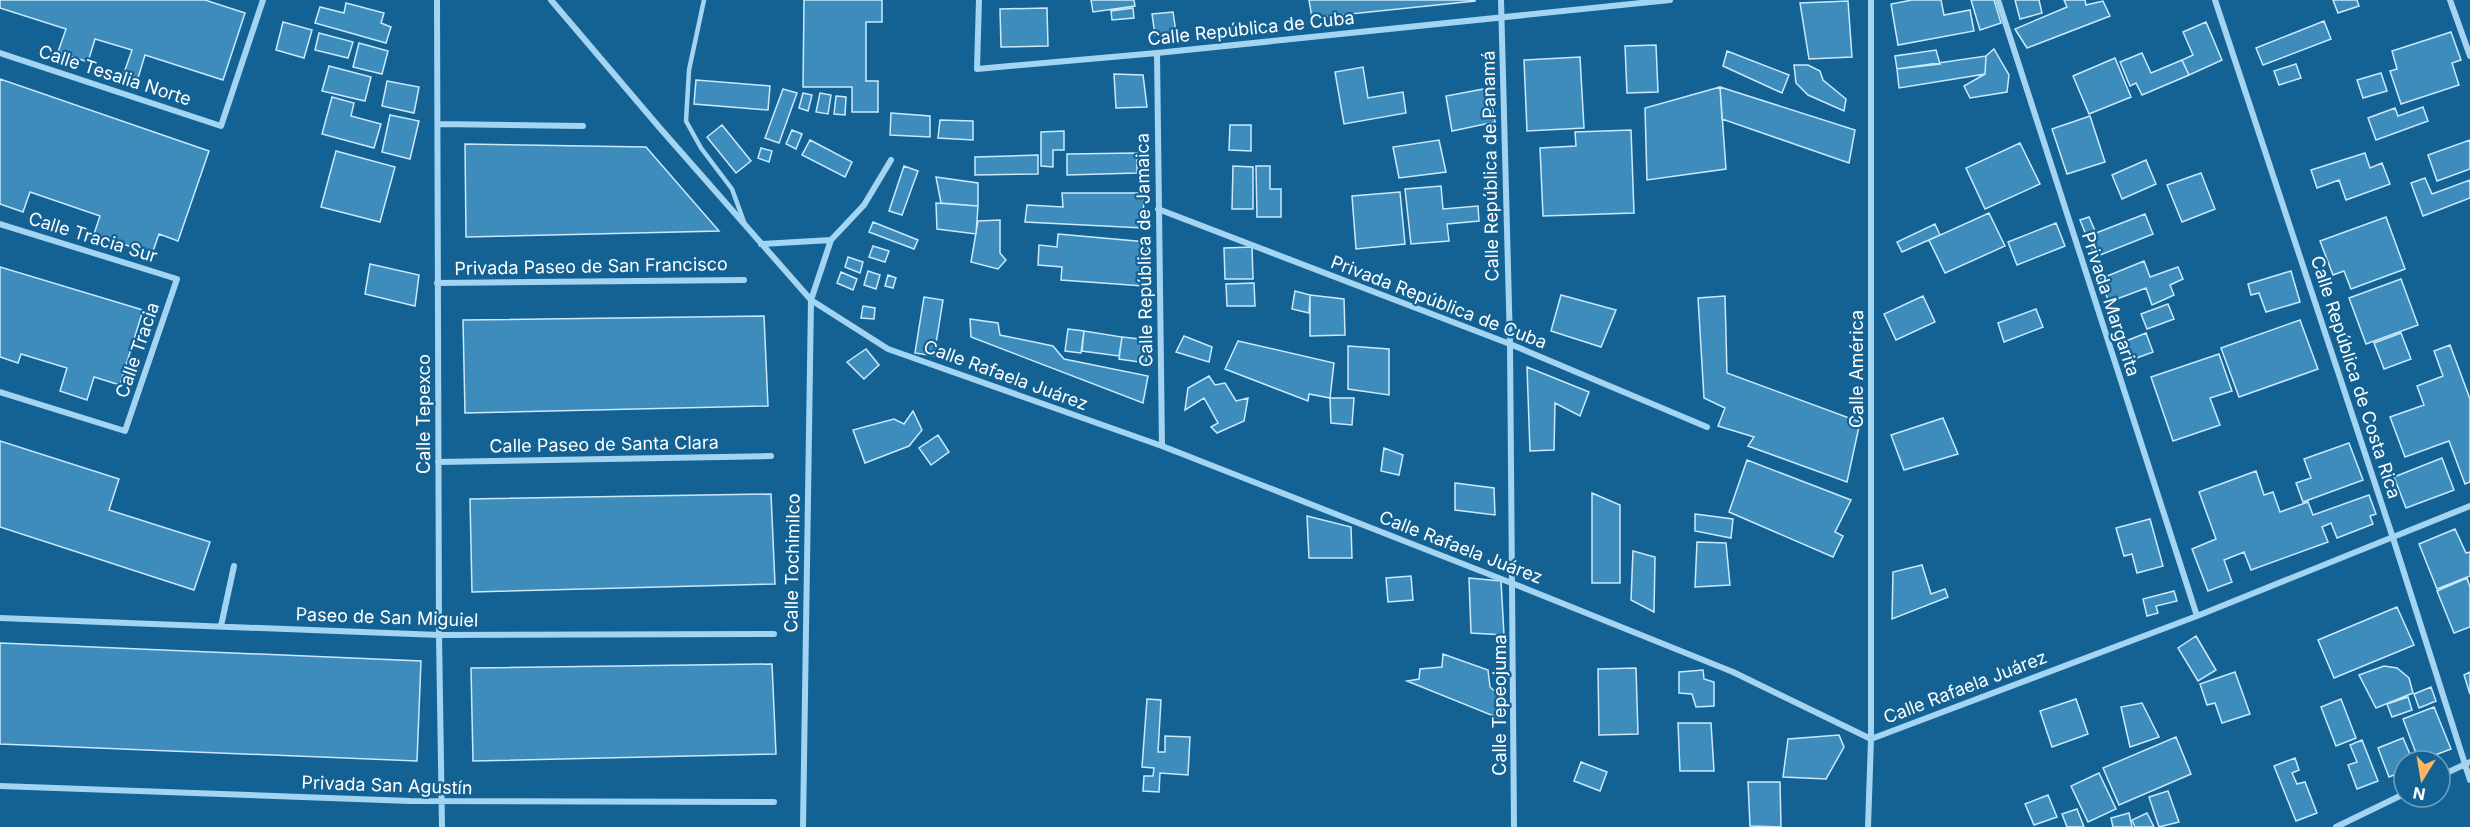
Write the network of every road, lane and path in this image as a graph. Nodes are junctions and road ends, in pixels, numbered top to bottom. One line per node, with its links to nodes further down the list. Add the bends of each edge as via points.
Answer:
1 (263, 0): 13 (street, Calle Tesalia Norte, via 221,126)
2 (437, 0): 16 (street, Calle Tepexco)
3 (551, 0): 21 (street, Calle Rafaela Juárez)
4 (704, 0): 21 (lane, via 689,69 686,121 732,189)
5 (979, 0): 14 (street, Calle República de Cuba, via 977,69)
6 (1501, 0): 12 (street, Calle República de Panamá)
7 (1670, 0): 12 (street, Calle República de Cuba)
8 (1871, 0): 43 (street, Calle América)
9 (1998, 0): 38 (street, Privada Margarita)
10 (2215, 0): 35 (street, Calle República de Costa Rica)
11 (2450, 0): 15 (street)
12 (1501, 18): 14 (street, Calle República de Cuba); 28 (street, Calle República de Panamá)
13 (0, 53)
14 (1157, 53): 19 (street, Calle República de Jamaica)
15 (2470, 56)
16 (439, 124): 17 (street); 26 (street, Calle Tepexco)
17 (583, 126)
18 (891, 160): 22 (street, via 864,205)
19 (1158, 209): 28 (street, Privada República de Cuba); 31 (street, Calle República de Jamaica)
20 (0, 224): 24 (street, Calle Tracia Sur)
21 (746, 227): 23 (street, Calle Rafaela Juárez)
22 (831, 240): 23 (street); 27 (street, Calle Tochimilco)
23 (761, 244): 27 (street, Calle Rafaela Juárez)
24 (177, 279): 29 (street, Calle Tracia, via 125,431)
25 (744, 280): 26 (street, Privada Paseo de San Francisco)
26 (437, 283): 33 (street, Calle Tepexco)
27 (811, 300): 31 (street, Calle Rafaela Juárez, via 888,349); 52 (street, Calle Tochimilco)
28 (1510, 344): 30 (street, Privada República de Cuba); 37 (street, Calle República de Panamá)
29 (0, 392)
30 (1707, 427)
31 (1162, 446): 37 (street, Calle Rafaela Juárez)
32 (771, 456): 33 (street, Calle Paseo de Santa Clara)
33 (438, 462): 42 (street, Calle Tepexco)
34 (2470, 506): 35 (street, Calle Rafaela Juárez)
35 (2393, 538): 38 (street, Calle Rafaela Juárez); 44 (street, Calle República de Costa Rica)
36 (234, 566): 40 (street)
37 (1514, 584): 43 (street, Calle Rafaela Juárez, via 1733,672); 53 (street, Calle Tepeojuma)
38 (2197, 616): 43 (street, Calle Rafaela Juárez)
39 (0, 618): 40 (street, Paseo de San Miguiel)
40 (221, 626): 42 (street, Paseo de San Miguiel)
41 (774, 634): 42 (street, Paseo de San Miguiel)
42 (439, 635): 49 (street, Calle Tepexco)
43 (1871, 739): 54 (street, Calle América)
44 (2467, 763): 45 (street); 46 (street, Calle República de Costa Rica)
45 (2452, 770)
46 (2470, 780)
47 (0, 786): 49 (street, Privada San Agustín)
48 (2392, 800): 55 (street)
49 (442, 802): 50 (street, Privada San Agustín); 51 (street, Calle Tepexco)
50 (774, 802)
51 (442, 827)
52 (804, 827)
53 (1514, 827)
54 (1868, 827)
55 (2336, 827)

